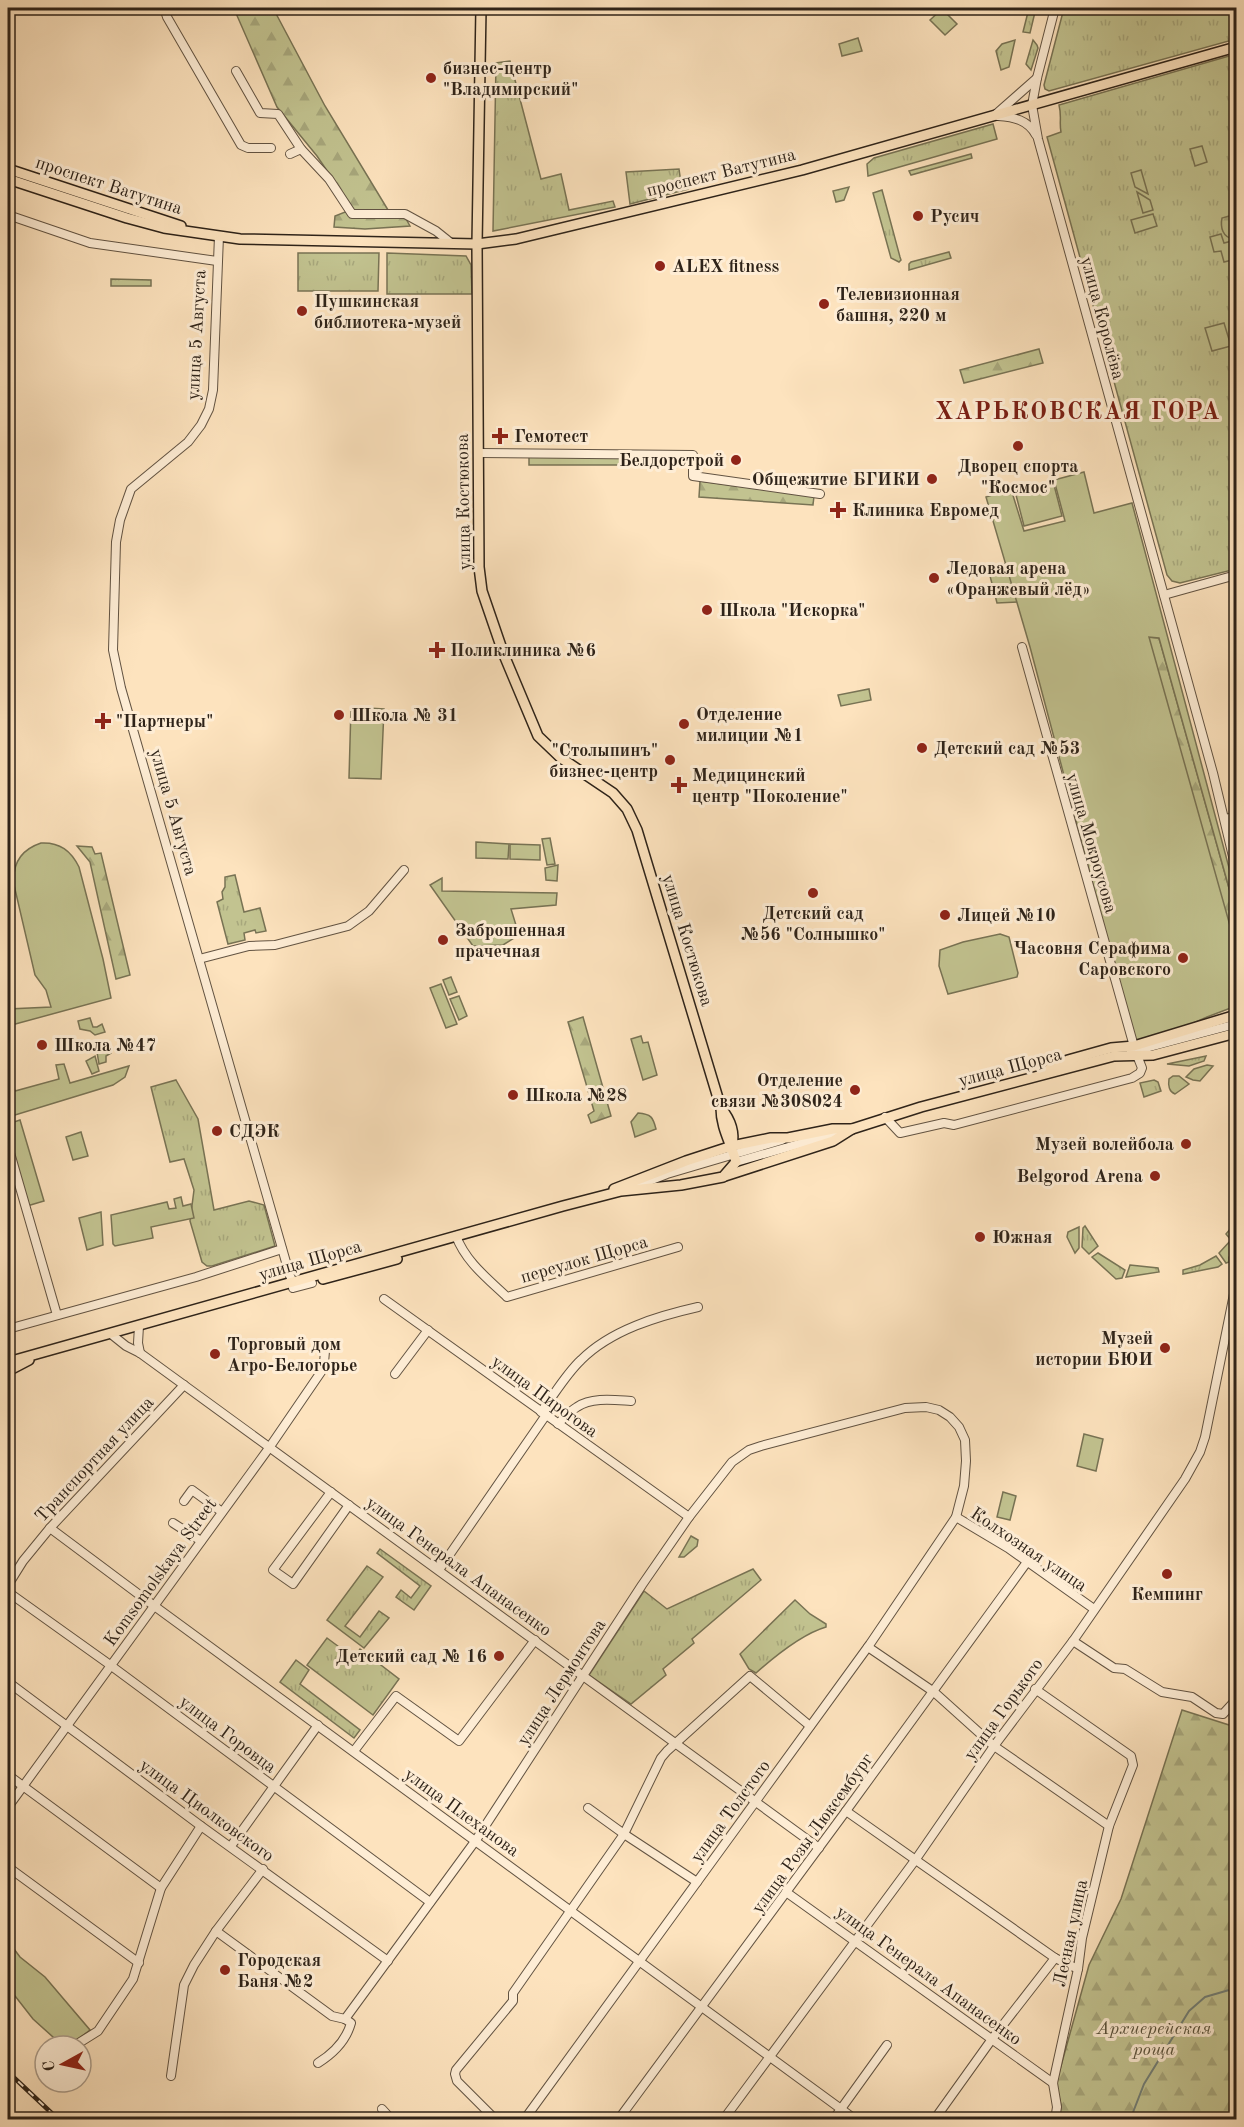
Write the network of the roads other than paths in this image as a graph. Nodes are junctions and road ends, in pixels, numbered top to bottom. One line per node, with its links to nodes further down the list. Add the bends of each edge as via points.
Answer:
1 (164, 8): 10 (street, via 241,145)
2 (481, 8): 19 (main road, улица Костюкова)
3 (1055, 8): 6 (street, улица Королёва)
4 (1236, 47): 7 (main road, проспект Ватутина)
5 (237, 71): 11 (street, via 260,113 278,114)
6 (1037, 78): 7 (street, улица Королёва); 8 (street)
7 (1032, 105): 8 (main road, проспект Ватутина); 9 (street, улица Королёва)
8 (994, 116): 9 (street, via 1013,117 1028,124); 19 (main road, проспект Ватутина, via 802,170)
9 (1038, 139): 24 (street, улица Королёва)
10 (271, 148)
11 (301, 149): 12 (street); 18 (street, via 329,179 352,214 405,214)
12 (290, 154)
13 (8, 169): 16 (main road, проспект Ватутина)
14 (8, 179): 16 (main road, проспект Ватутина, via 127,218)
15 (8, 215): 20 (street, улица 5 Августа, via 90,243)
16 (200, 233): 17 (main road, проспект Ватутина)
17 (219, 236): 18 (main road, проспект Ватутина); 20 (street, улица 5 Августа)
18 (451, 243): 19 (main road, проспект Ватутина)
19 (477, 244): 21 (main road, улица Костюкова)
20 (217, 261): 30 (street, улица 5 Августа, via 209,409 188,442 131,489 116,542 114,586 113,650 121,688)
21 (479, 453): 22 (street, via 693,455 693,476); 40 (main road, улица Костюкова, via 479,567 482,591 504,655 538,736 561,758 613,793 634,824)
22 (820, 494)
23 (1236, 575): 24 (street)
24 (1164, 595): 26 (street, улица Королёва)
25 (1022, 647): 35 (street, улица Мокроусова)
26 (1213, 773): 27 (street, улица Королёва); 28 (street, улица Королёва)
27 (1236, 840)
28 (1236, 869)
29 (404, 870): 30 (street, via 369,911 348,926 283,944 249,946)
30 (199, 959): 47 (street, улица 5 Августа)
31 (1236, 1017): 35 (main road); 35 (street)
32 (1236, 1033): 33 (main road)
33 (1224, 1035): 34 (street); 35 (main road, via 1153,1054)
34 (1236, 1037)
35 (1135, 1051): 36 (main road, улица Щорса); 36 (main road, via 1112,1048 1068,1060); 37 (street, via 1142,1068 1132,1078 954,1125 944,1123 900,1133)
36 (1034, 1077): 37 (main road, улица Щорса)
37 (885, 1118): 38 (main road, улица Щорса)
38 (852, 1129): 40 (street, улица Щорса); 40 (main road, улица Щорса, via 771,1138); 41 (main road, улица Щорса, via 833,1141)
39 (8, 1146): 52 (street)
40 (734, 1154): 41 (main road); 42 (street, улица Щорса); 43 (main road, улица Щорса, via 665,1168)
41 (723, 1177): 42 (main road, улица Щорса)
42 (621, 1191): 43 (main road, улица Щорса)
43 (592, 1198): 44 (main road, улица Щорса)
44 (456, 1236): 45 (main road, улица Щорса); 46 (street, переулок Щорса, via 471,1262 507,1297)
45 (433, 1242): 48 (main road, улица Щорса); 48 (main road, via 406,1256 312,1282)
46 (678, 1247)
47 (283, 1253): 48 (street, улица 5 Августа); 52 (street)
48 (294, 1279): 53 (main road, улица Щорса)
49 (1236, 1284): 83 (street, улица Горького, via 1200,1452)
50 (384, 1299): 55 (street, улица Пирогова)
51 (698, 1307): 66 (street, via 662,1316 597,1346 579,1362)
52 (57, 1315): 54 (street)
53 (139, 1326): 56 (main road, улица Щорса); 58 (street)
54 (8, 1329)
55 (428, 1330): 62 (street); 66 (street, улица Пирогова)
56 (111, 1334): 58 (street, улица Генерала Апанасенко); 59 (main road, улица Щорса)
57 (325, 1351): 68 (street, Komsomolskaya Street, via 321,1372)
58 (140, 1353): 63 (street, улица Генерала Апанасенко)
59 (41, 1354): 60 (main road, улица Щорса); 61 (main road)
60 (8, 1362)
61 (8, 1371)
62 (395, 1374)
63 (184, 1385): 68 (street, улица Генерала Апанасенко); 76 (street, Транспортная улица)
64 (631, 1401): 67 (street, via 590,1402 578,1406)
65 (905, 1408): 73 (street, улица Лермонтова, via 749,1450 732,1462); 74 (street, Колхозная улица, via 939,1410 959,1427 965,1440 966,1461)
66 (544, 1413): 67 (street, улица Пирогова); 79 (street)
67 (558, 1424): 73 (street, улица Пирогова)
68 (269, 1448): 69 (street, улица Генерала Апанасенко); 72 (street, Komsomolskaya Street)
69 (331, 1492): 71 (street, улица Генерала Апанасенко); 71 (street, via 273,1570 292,1584)
70 (184, 1501): 72 (street, via 192,1490)
71 (349, 1505): 79 (street, улица Генерала Апанасенко)
72 (222, 1512): 77 (street, Komsomolskaya Street)
73 (689, 1517): 88 (street, улица Лермонтова)
74 (956, 1517): 78 (street, Колхозная улица); 86 (street, улица Толстого)
75 (172, 1523): 77 (street)
76 (50, 1528): 80 (street, Транспортная улица); 82 (street, улица Плеханова)
77 (201, 1541): 82 (street, Komsomolskaya Street)
78 (1027, 1562): 83 (street, Колхозная улица); 91 (street, улица Розы Люксембург)
79 (439, 1569): 84 (street, улица Генерала Апанасенко)
80 (8, 1585)
81 (8, 1592): 87 (street, улица Горовца)
82 (153, 1605): 87 (street, Komsomolskaya Street); 94 (street, улица Плеханова)
83 (1094, 1610): 85 (street, улица Горького)
84 (535, 1640): 88 (street, улица Генерала Апанасенко); 98 (street, via 459,1741 396,1696)
85 (1072, 1641): 90 (street, улица Горького); 92 (street, via 1162,1692 1192,1697 1216,1713 1223,1714)
86 (868, 1647): 91 (street); 95 (street, улица Толстого)
87 (111, 1665): 93 (street, Komsomolskaya Street); 101 (street, улица Горовца)
88 (583, 1674): 96 (street, улица Генерала Апанасенко); 109 (street, улица Лермонтова)
89 (8, 1682): 93 (street, улица Циолковского)
90 (1035, 1689): 97 (street, улица Горького); 107 (street, Лесная улица, via 1131,1756 1133,1765)
91 (934, 1692): 97 (street); 105 (street, улица Розы Люксембург)
92 (1236, 1704)
93 (67, 1725): 100 (street, Komsomolskaya Street); 106 (street, улица Циолковского)
94 (318, 1725): 98 (street, улица Плеханова); 101 (street)
95 (810, 1726): 96 (street, via 750,1676); 102 (street, улица Толстого)
96 (677, 1744): 102 (street, улица Генерала Апанасенко); 108 (street, via 661,1758)
97 (994, 1746): 107 (street); 112 (street, улица Горького)
98 (354, 1751): 109 (street, улица Плеханова)
99 (8, 1774): 100 (street)
100 (23, 1785): 103 (street, Komsomolskaya Street); 116 (street)
101 (274, 1787): 110 (street); 118 (street, улица Горовца)
102 (756, 1801): 111 (street, улица Генерала Апанасенко); 115 (street, улица Толстого)
103 (8, 1807)
104 (588, 1808): 108 (street)
105 (846, 1811): 111 (street, улица Розы Люксембург); 112 (street)
106 (201, 1826): 110 (street, улица Циолковского); 116 (street)
107 (1109, 1826): 126 (street, Лесная улица)
108 (624, 1834): 115 (street); 119 (street)
109 (476, 1840): 118 (street, улица Лермонтова); 119 (street, улица Плеханова)
110 (231, 1846): 114 (street, улица Циолковского)
111 (819, 1848): 117 (street, улица Розы Люксембург)
112 (916, 1859): 121 (street, улица Горького); 122 (street)
113 (8, 1867): 125 (street)
114 (263, 1869): 120 (street); 124 (street, улица Циолковского)
115 (697, 1882): 123 (street, улица Толстого)
116 (161, 1888): 125 (street)
117 (786, 1892): 121 (street, улица Генерала Апанасенко); 127 (street, улица Розы Люксембург)
118 (430, 1902): 124 (street, улица Лермонтова)
119 (570, 1910): 123 (street, улица Плеханова); 139 (street, via 513,1993 513,2001 456,2070 457,2081)
120 (216, 1931): 128 (street, via 332,2016); 134 (street, via 184,1985)
121 (855, 1941): 130 (street, улица Генерала Апанасенко); 132 (street, улица Горького)
122 (1055, 1958): 126 (street); 130 (street)
123 (640, 1960): 127 (street, улица Плеханова); 140 (street, улица Толстого)
124 (388, 1961): 128 (street, улица Лермонтова)
125 (139, 1962): 129 (street, via 134,1979)
126 (1078, 1969): 135 (street, Лесная улица)
127 (702, 2006): 132 (street, улица Плеханова); 141 (street, улица Розы Люксембург)
128 (345, 2019): 133 (street, улица Лермонтова, via 351,2023 348,2033 332,2054)
129 (93, 2034)
130 (992, 2039): 135 (street, улица Генерала Апанасенко); 145 (street)
131 (887, 2045): 136 (street)
132 (770, 2056): 136 (street, улица Плеханова); 142 (street, улица Горького)
133 (318, 2063)
134 (171, 2076)
135 (1053, 2083): 146 (street, Лесная улица)
136 (841, 2108): 143 (street); 144 (street, улица Плеханова)
137 (382, 2109): 138 (street)
138 (392, 2120)
139 (496, 2120)
140 (524, 2120)
141 (618, 2120)
142 (723, 2120)
143 (832, 2120)
144 (856, 2120)
145 (934, 2120)
146 (1055, 2120)

